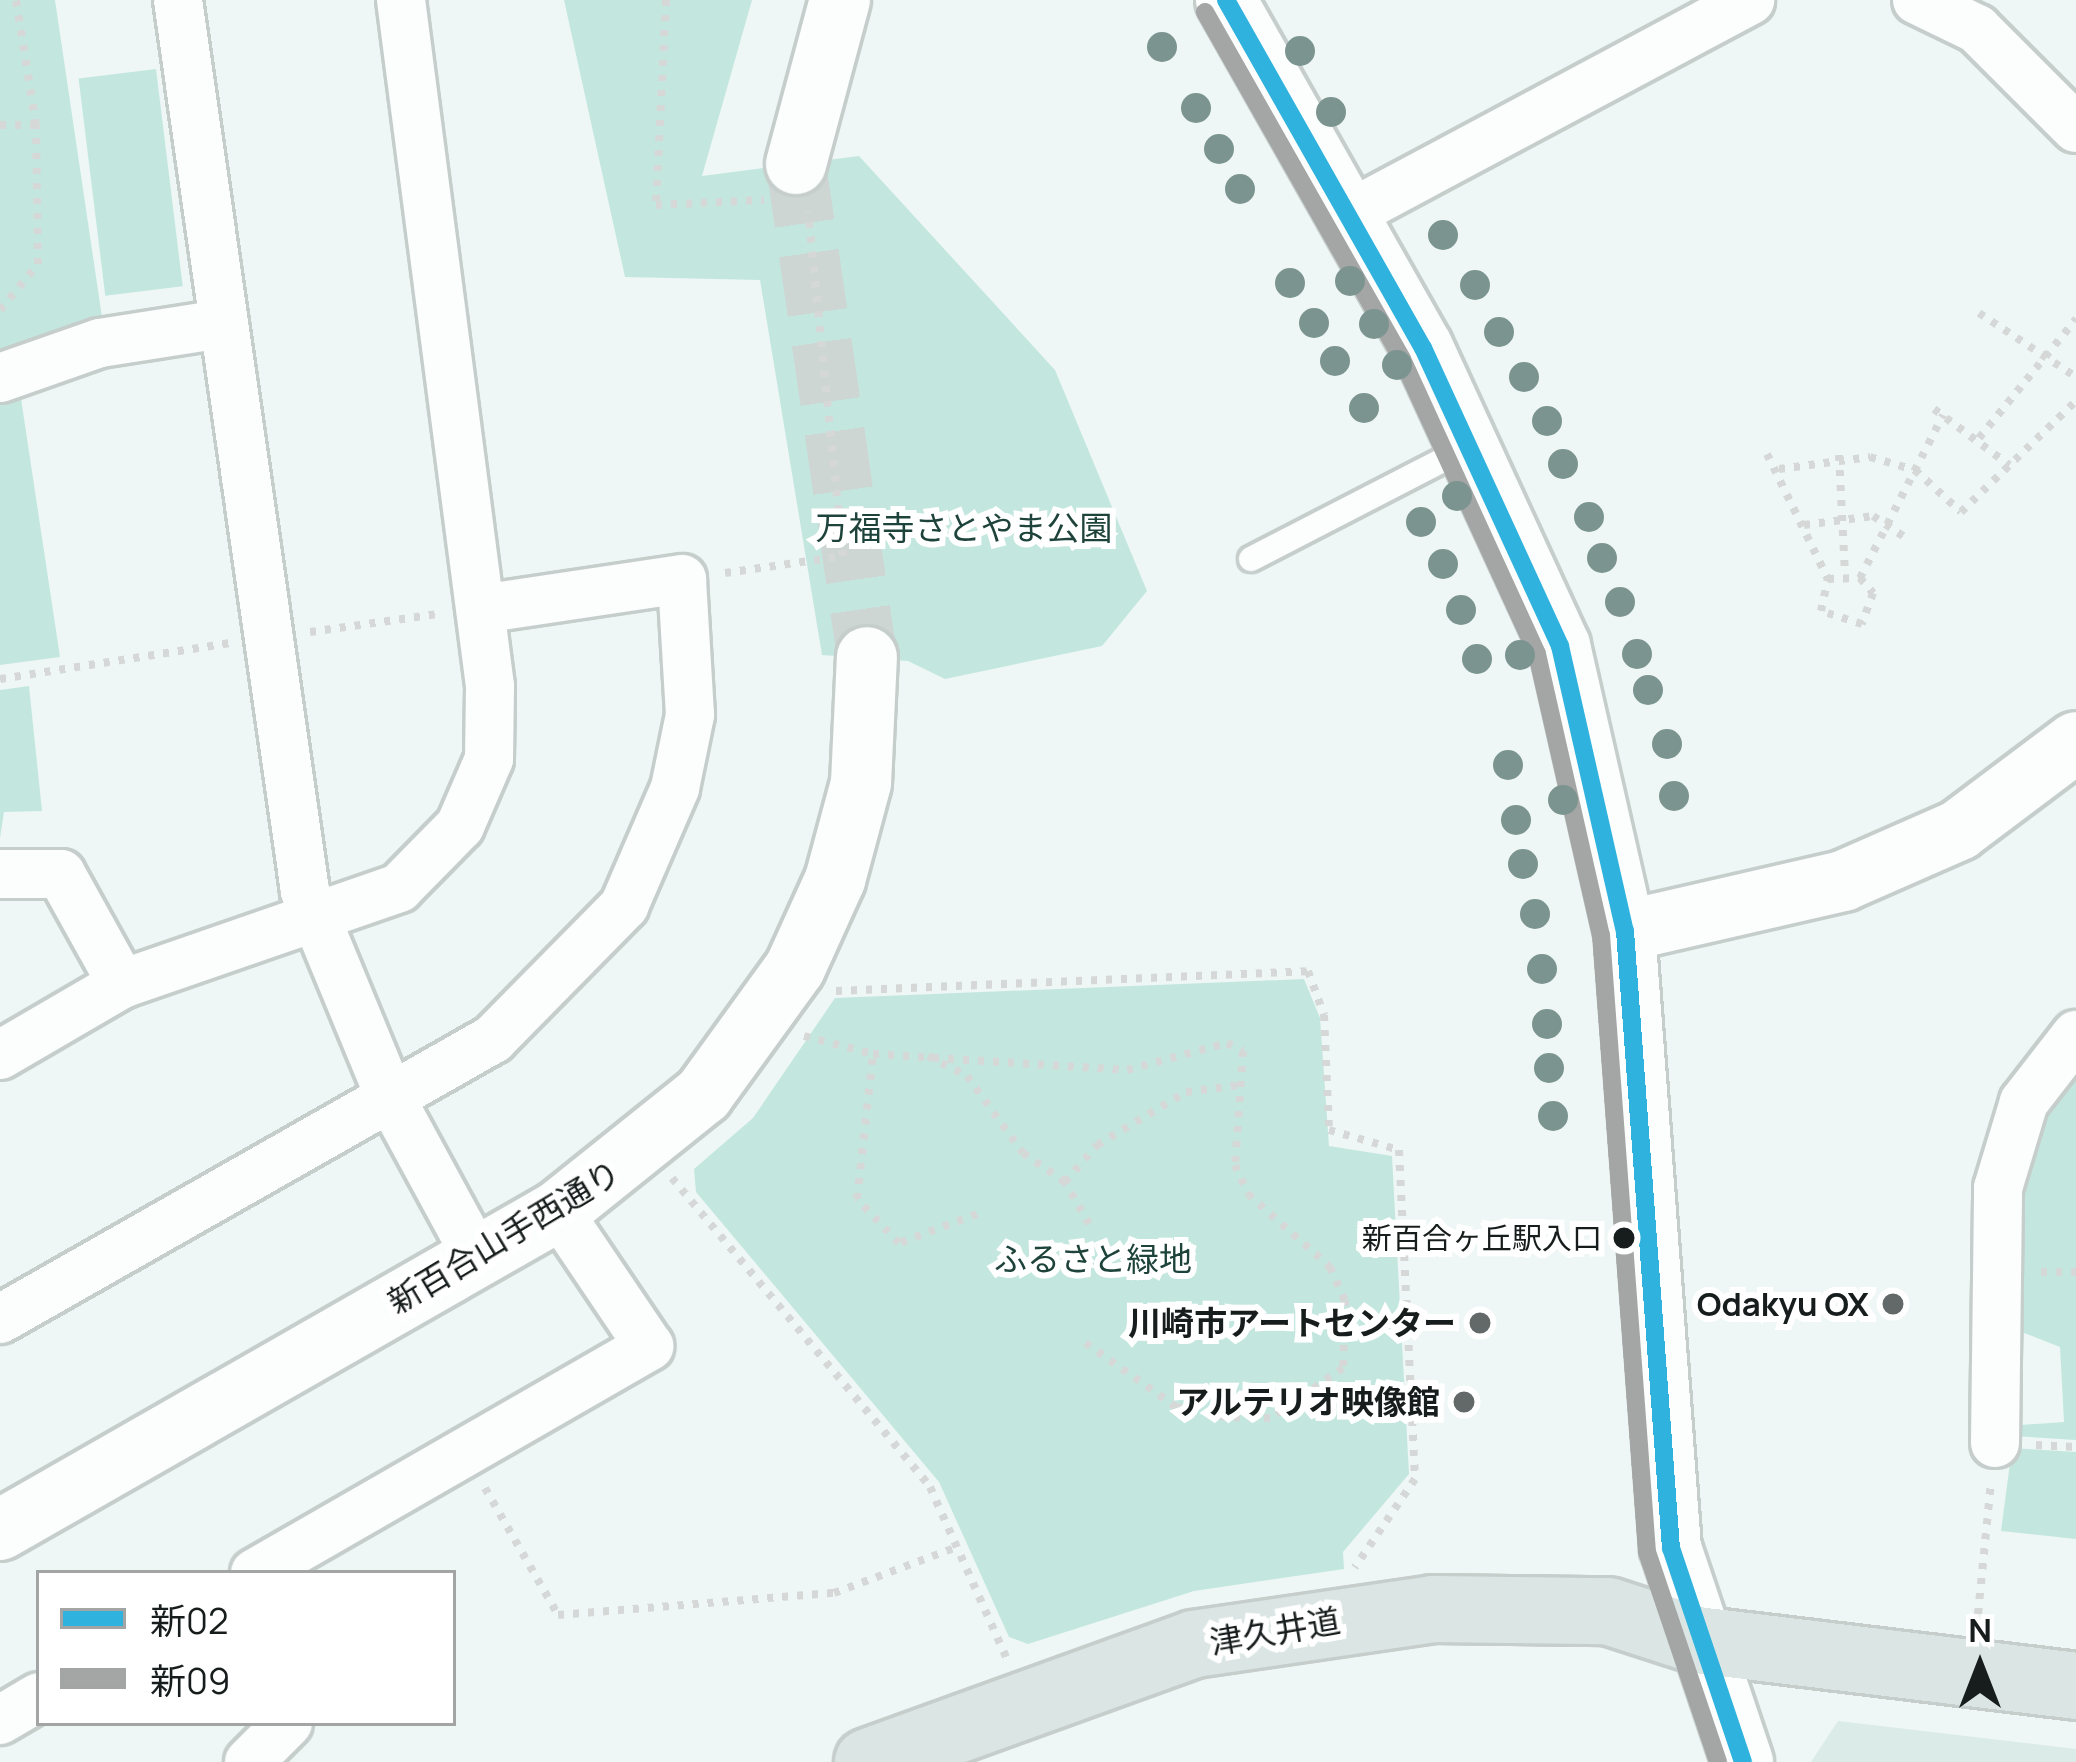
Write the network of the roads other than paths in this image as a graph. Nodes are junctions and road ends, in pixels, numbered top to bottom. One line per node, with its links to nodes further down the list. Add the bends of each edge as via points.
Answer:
1 (178, 0): 10 (street)
2 (401, 0): 14 (street)
3 (1226, 0): 9 (street)
4 (1750, 0): 9 (street)
5 (1917, 0): 7 (street, via 1976,29)
6 (827, 11): 8 (street)
7 (2076, 128)
8 (796, 187)
9 (1348, 215): 12 (street)
10 (222, 323): 11 (street, via 100,343); 18 (street)
11 (0, 377)
12 (1472, 446): 13 (lane); 19 (street, via 1560,646)
13 (1251, 559)
14 (481, 608): 18 (street, via 489,759 460,826 399,888); 23 (street, via 682,579 690,715 675,788 624,906 537,1004)
15 (868, 657): 24 (street, 新百合山手西通り, via 861,783 819,915 748,1041 648,1149)
16 (2070, 760): 19 (street, via 1959,830 1843,881)
17 (0, 874): 20 (street, via 61,874)
18 (312, 919): 20 (street); 23 (street)
19 (1625, 931): 30 (street, via 1671,1548)
20 (122, 984): 22 (street)
21 (2076, 1035): 27 (street, via 2024,1102 1998,1188)
22 (0, 1055)
23 (390, 1097): 25 (street); 26 (street)
24 (558, 1211): 25 (street, 新百合山手西通り); 29 (street, via 650,1346)
25 (477, 1257): 28 (street, 新百合山手西通り)
26 (0, 1319)
27 (1994, 1443)
28 (0, 1530)
29 (260, 1570)
30 (1697, 1640): 31 (main road, 津久井道); 36 (main road, 津久井道, via 1558,1608 1318,1620 1114,1667); 37 (main road, 津久井道, via 1320,1659 1118,1704); 38 (street)
31 (2076, 1686)
32 (36, 1699): 33 (street)
33 (0, 1720)
34 (285, 1726): 35 (street)
35 (249, 1762)
36 (868, 1762)
37 (961, 1762)
38 (1743, 1762)

